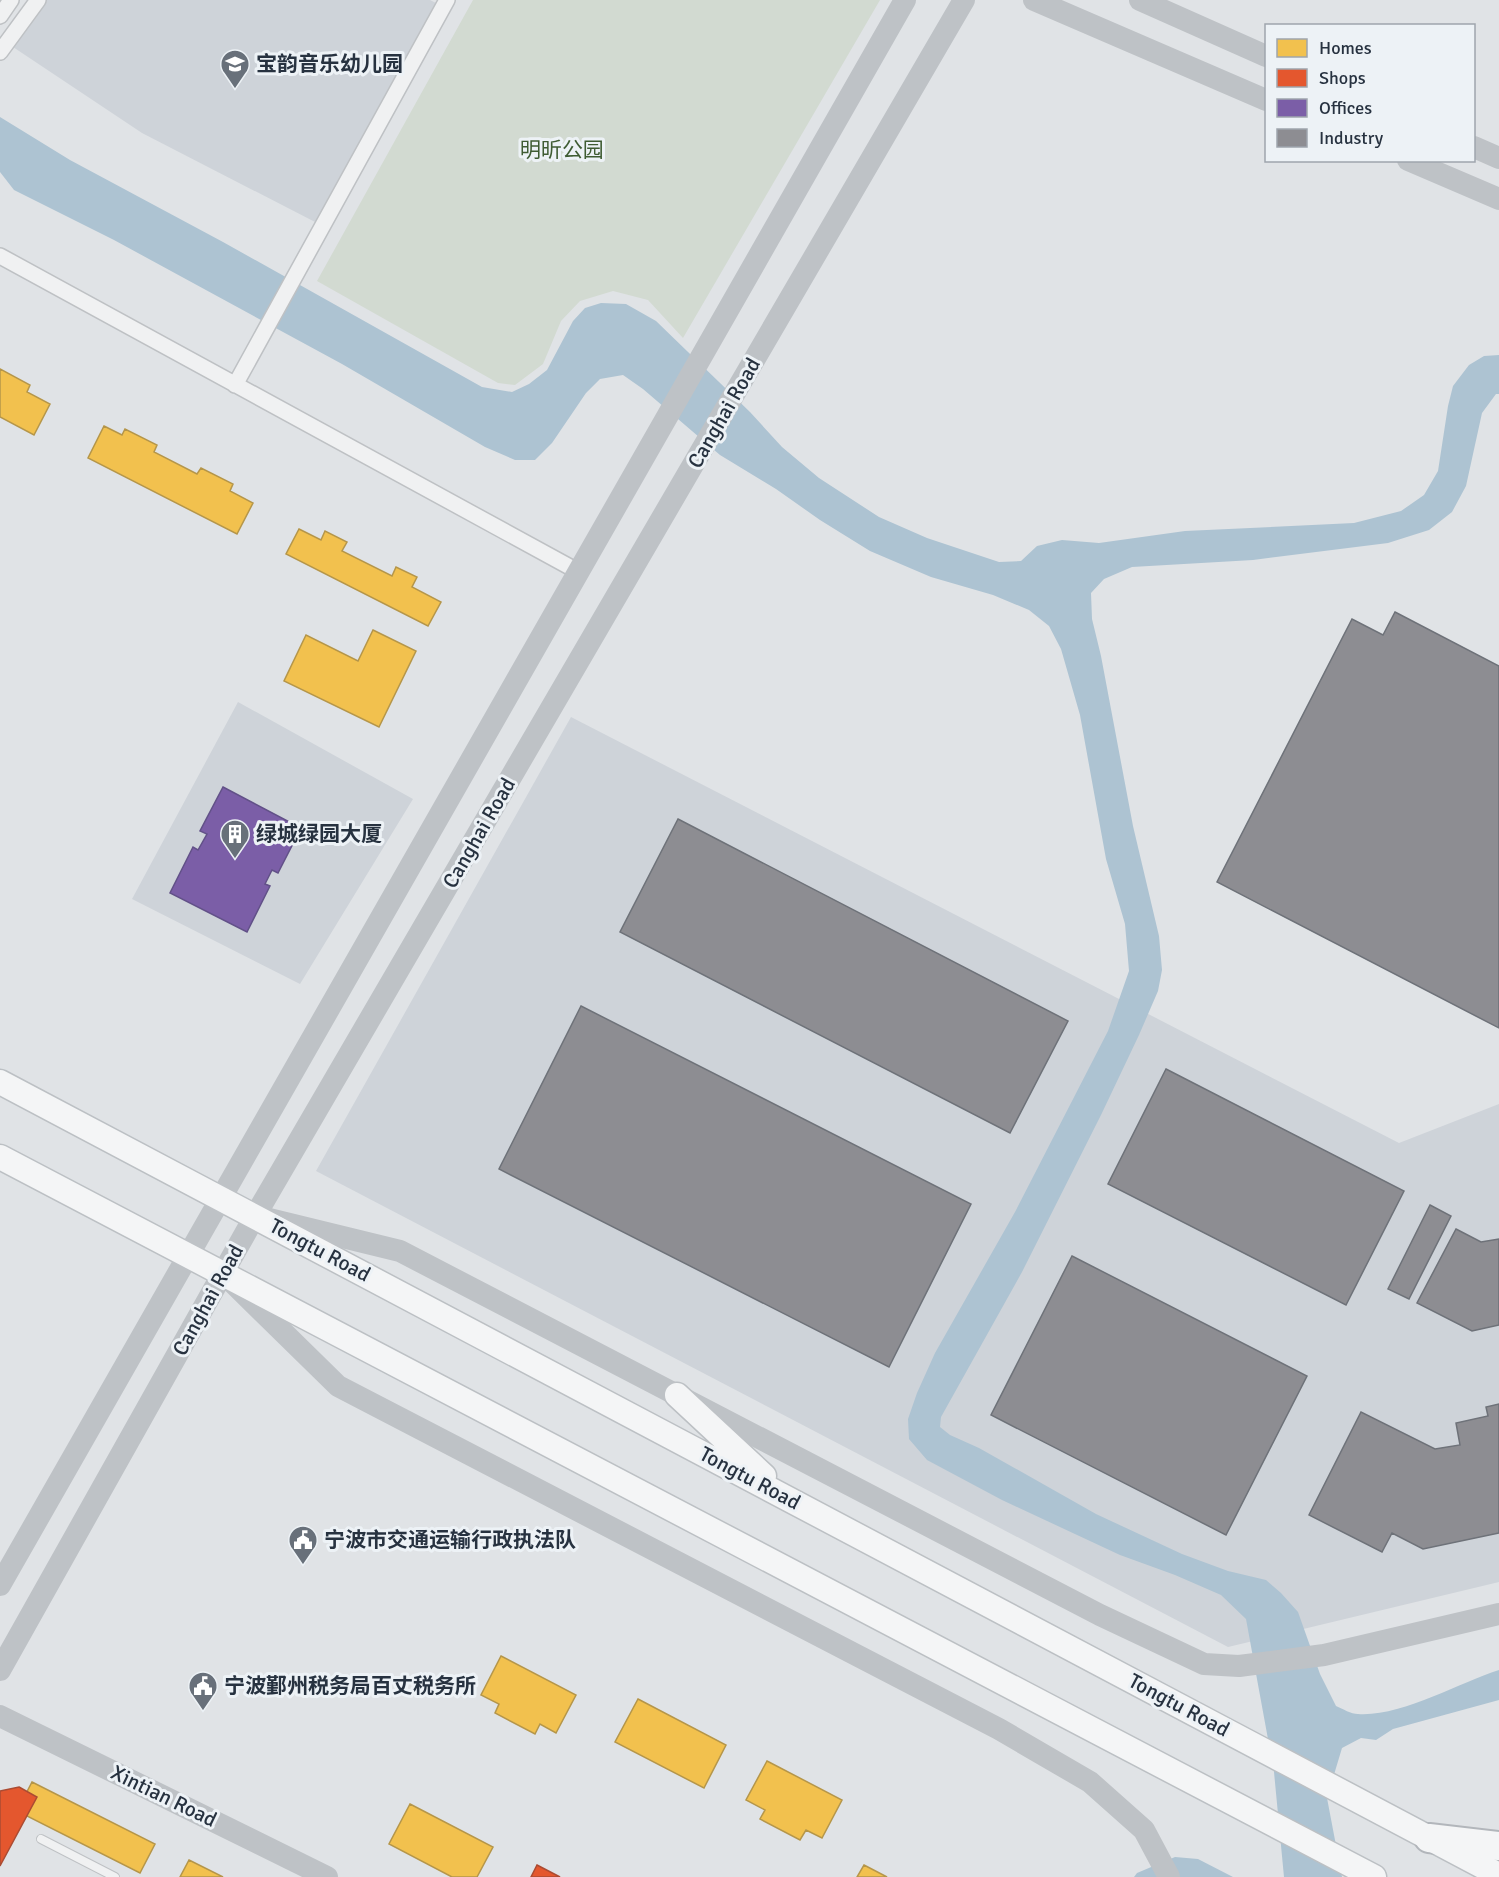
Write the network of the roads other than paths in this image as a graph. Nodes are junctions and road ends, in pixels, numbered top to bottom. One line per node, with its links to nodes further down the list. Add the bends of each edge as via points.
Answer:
1 (11, 0): 8 (street)
2 (38, 0): 9 (street)
3 (905, 0): 18 (main road, Canghai Road)
4 (964, 0): 22 (main road, Canghai Road)
5 (1034, 0): 11 (main road)
6 (1140, 0): 10 (main road)
7 (444, 1): 17 (street)
8 (0, 16)
9 (0, 52)
10 (1265, 56)
11 (1265, 100)
12 (1475, 148): 13 (main road)
13 (1499, 158)
14 (1413, 162): 15 (main road)
15 (1499, 200)
16 (0, 256): 17 (street)
17 (235, 385): 18 (street)
18 (579, 572): 21 (main road, Canghai Road)
19 (0, 1082): 21 (main road, Tongtu Road)
20 (0, 1157): 23 (main road)
21 (221, 1198): 22 (main road, Tongtu Road); 23 (main road, Canghai Road)
22 (255, 1216): 24 (main road, Canghai Road); 25 (main road, via 400,1251); 26 (main road, Tongtu Road)
23 (189, 1254): 24 (main road); 27 (main road, Canghai Road)
24 (224, 1274): 29 (main road, Canghai Road); 34 (main road); 38 (main road, via 338,1386 999,1729 1090,1782 1144,1830)
25 (677, 1395): 26 (main road); 28 (main road, via 1100,1616 1204,1664 1239,1666 1324,1655)
26 (788, 1498): 31 (main road, Tongtu Road)
27 (0, 1585)
28 (1499, 1614)
29 (0, 1670)
30 (0, 1716): 37 (main road, Xintian Road)
31 (1429, 1838): 33 (highway); 35 (main road, Tongtu Road)
32 (41, 1839): 36 (lane)
33 (1499, 1846)
34 (1367, 1873)
35 (1499, 1875)
36 (115, 1877)
37 (327, 1877)
38 (1169, 1877)

